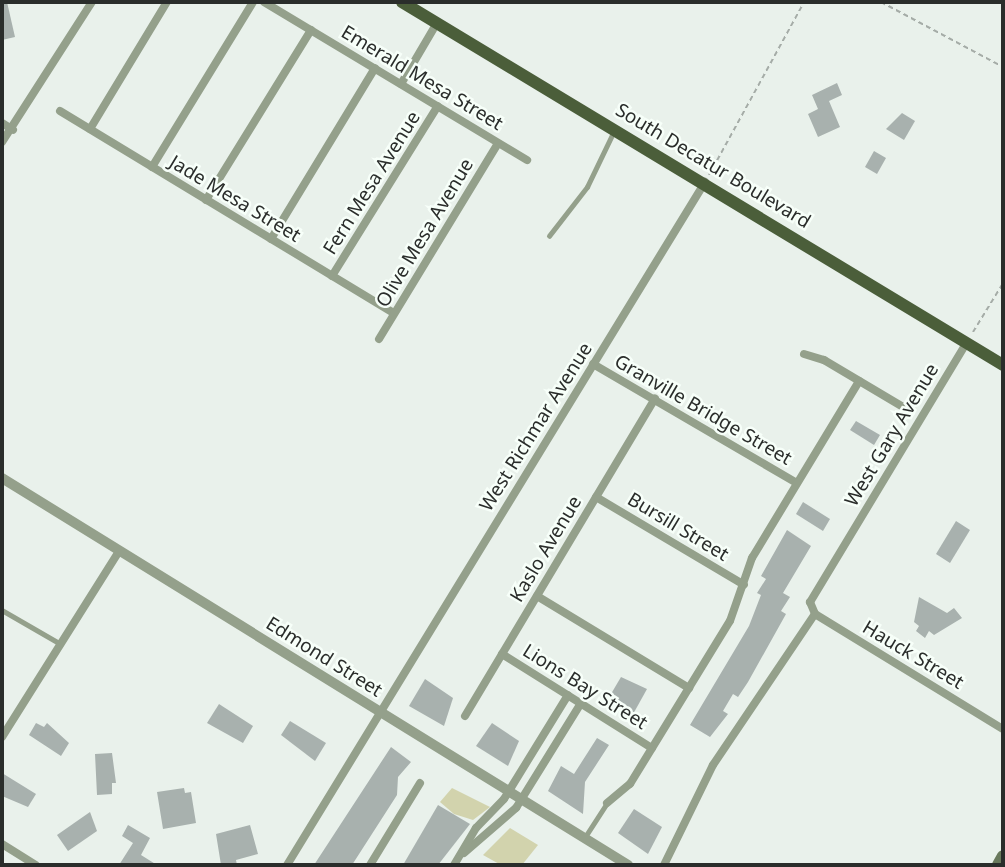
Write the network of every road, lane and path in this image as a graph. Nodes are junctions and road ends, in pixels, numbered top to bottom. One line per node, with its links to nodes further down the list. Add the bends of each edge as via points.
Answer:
1 (92, 2): 19 (street)
2 (167, 2): 17 (street)
3 (253, 2): 23 (street)
4 (264, 2): 8 (street, Emerald Mesa Street)
5 (402, 2): 9 (main road, South Decatur Boulevard)
6 (804, 2): 24 (path)
7 (881, 2): 11 (path)
8 (278, 5): 10 (street, Emerald Mesa Street)
9 (437, 23): 13 (street); 18 (main road, South Decatur Boulevard)
10 (311, 30): 12 (street, Emerald Mesa Street); 25 (street)
11 (1003, 67)
12 (375, 68): 13 (street, Emerald Mesa Street); 27 (street)
13 (401, 84): 14 (street, Emerald Mesa Street)
14 (438, 106): 21 (street, Emerald Mesa Street); 28 (street, Fern Mesa Avenue)
15 (60, 111): 17 (street, Jade Mesa Street)
16 (2, 123): 19 (street)
17 (90, 129): 23 (street, Jade Mesa Street)
18 (615, 129): 24 (main road, South Decatur Boulevard); 26 (lane, via 587,187)
19 (13, 130): 20 (street)
20 (2, 142)
21 (498, 143): 22 (street, Emerald Mesa Street); 30 (street, Olive Mesa Avenue)
22 (527, 160)
23 (152, 167): 25 (street, Jade Mesa Street)
24 (705, 182): 32 (main road, South Decatur Boulevard); 34 (street, West Richmar Avenue)
25 (206, 200): 27 (street, Jade Mesa Street)
26 (549, 236)
27 (271, 239): 28 (street, Jade Mesa Street)
28 (332, 276): 30 (street, Jade Mesa Street)
29 (1003, 283): 32 (path)
30 (394, 313): 31 (street, Olive Mesa Avenue)
31 (379, 339)
32 (967, 342): 35 (main road, South Decatur Boulevard); 45 (street, West Gary Avenue)
33 (804, 354): 36 (street)
34 (593, 364): 37 (street, Granville Bridge Street); 53 (street, West Richmar Avenue)
35 (1003, 365)
36 (859, 381): 38 (street); 40 (street)
37 (655, 399): 40 (street, Granville Bridge Street); 41 (street, Kaslo Avenue)
38 (903, 407)
39 (2, 478): 42 (street, Edmond Street)
40 (797, 483): 43 (street, via 752,558)
41 (596, 497): 43 (street, Bursill Street); 44 (street, Kaslo Avenue)
42 (119, 551): 48 (street); 53 (street, Edmond Street)
43 (744, 585): 50 (street, via 730,621)
44 (537, 596): 49 (street, Kaslo Avenue); 50 (street)
45 (810, 605): 47 (street, Hauck Street)
46 (2, 610): 48 (lane)
47 (815, 614): 56 (street, Hauck Street); 74 (street, via 713,765)
48 (61, 644): 58 (street)
49 (502, 654): 51 (street, Lions Bay Street); 54 (street, Kaslo Avenue)
50 (689, 688): 59 (street)
51 (568, 695): 52 (street, Lions Bay Street); 55 (street)
52 (581, 704): 57 (street); 59 (street, Lions Bay Street)
53 (379, 712): 61 (street, Edmond Street); 71 (street, West Richmar Avenue)
54 (465, 716)
55 (550, 723): 57 (lane); 61 (street)
56 (1003, 729)
57 (564, 732): 62 (street)
58 (2, 737)
59 (652, 748): 63 (street, via 630,784)
60 (420, 783): 72 (street)
61 (509, 792): 62 (street, Edmond Street); 64 (street)
62 (521, 800): 65 (street); 66 (street, Edmond Street)
63 (607, 803): 66 (lane)
64 (476, 828): 65 (lane); 69 (street)
65 (482, 837): 69 (street)
66 (584, 839): 73 (street, Edmond Street)
67 (2, 844): 70 (street)
68 (1003, 856): 75 (main road)
69 (456, 861)
70 (36, 865)
71 (287, 865)
72 (370, 865)
73 (628, 865)
74 (664, 865)
75 (998, 865)

